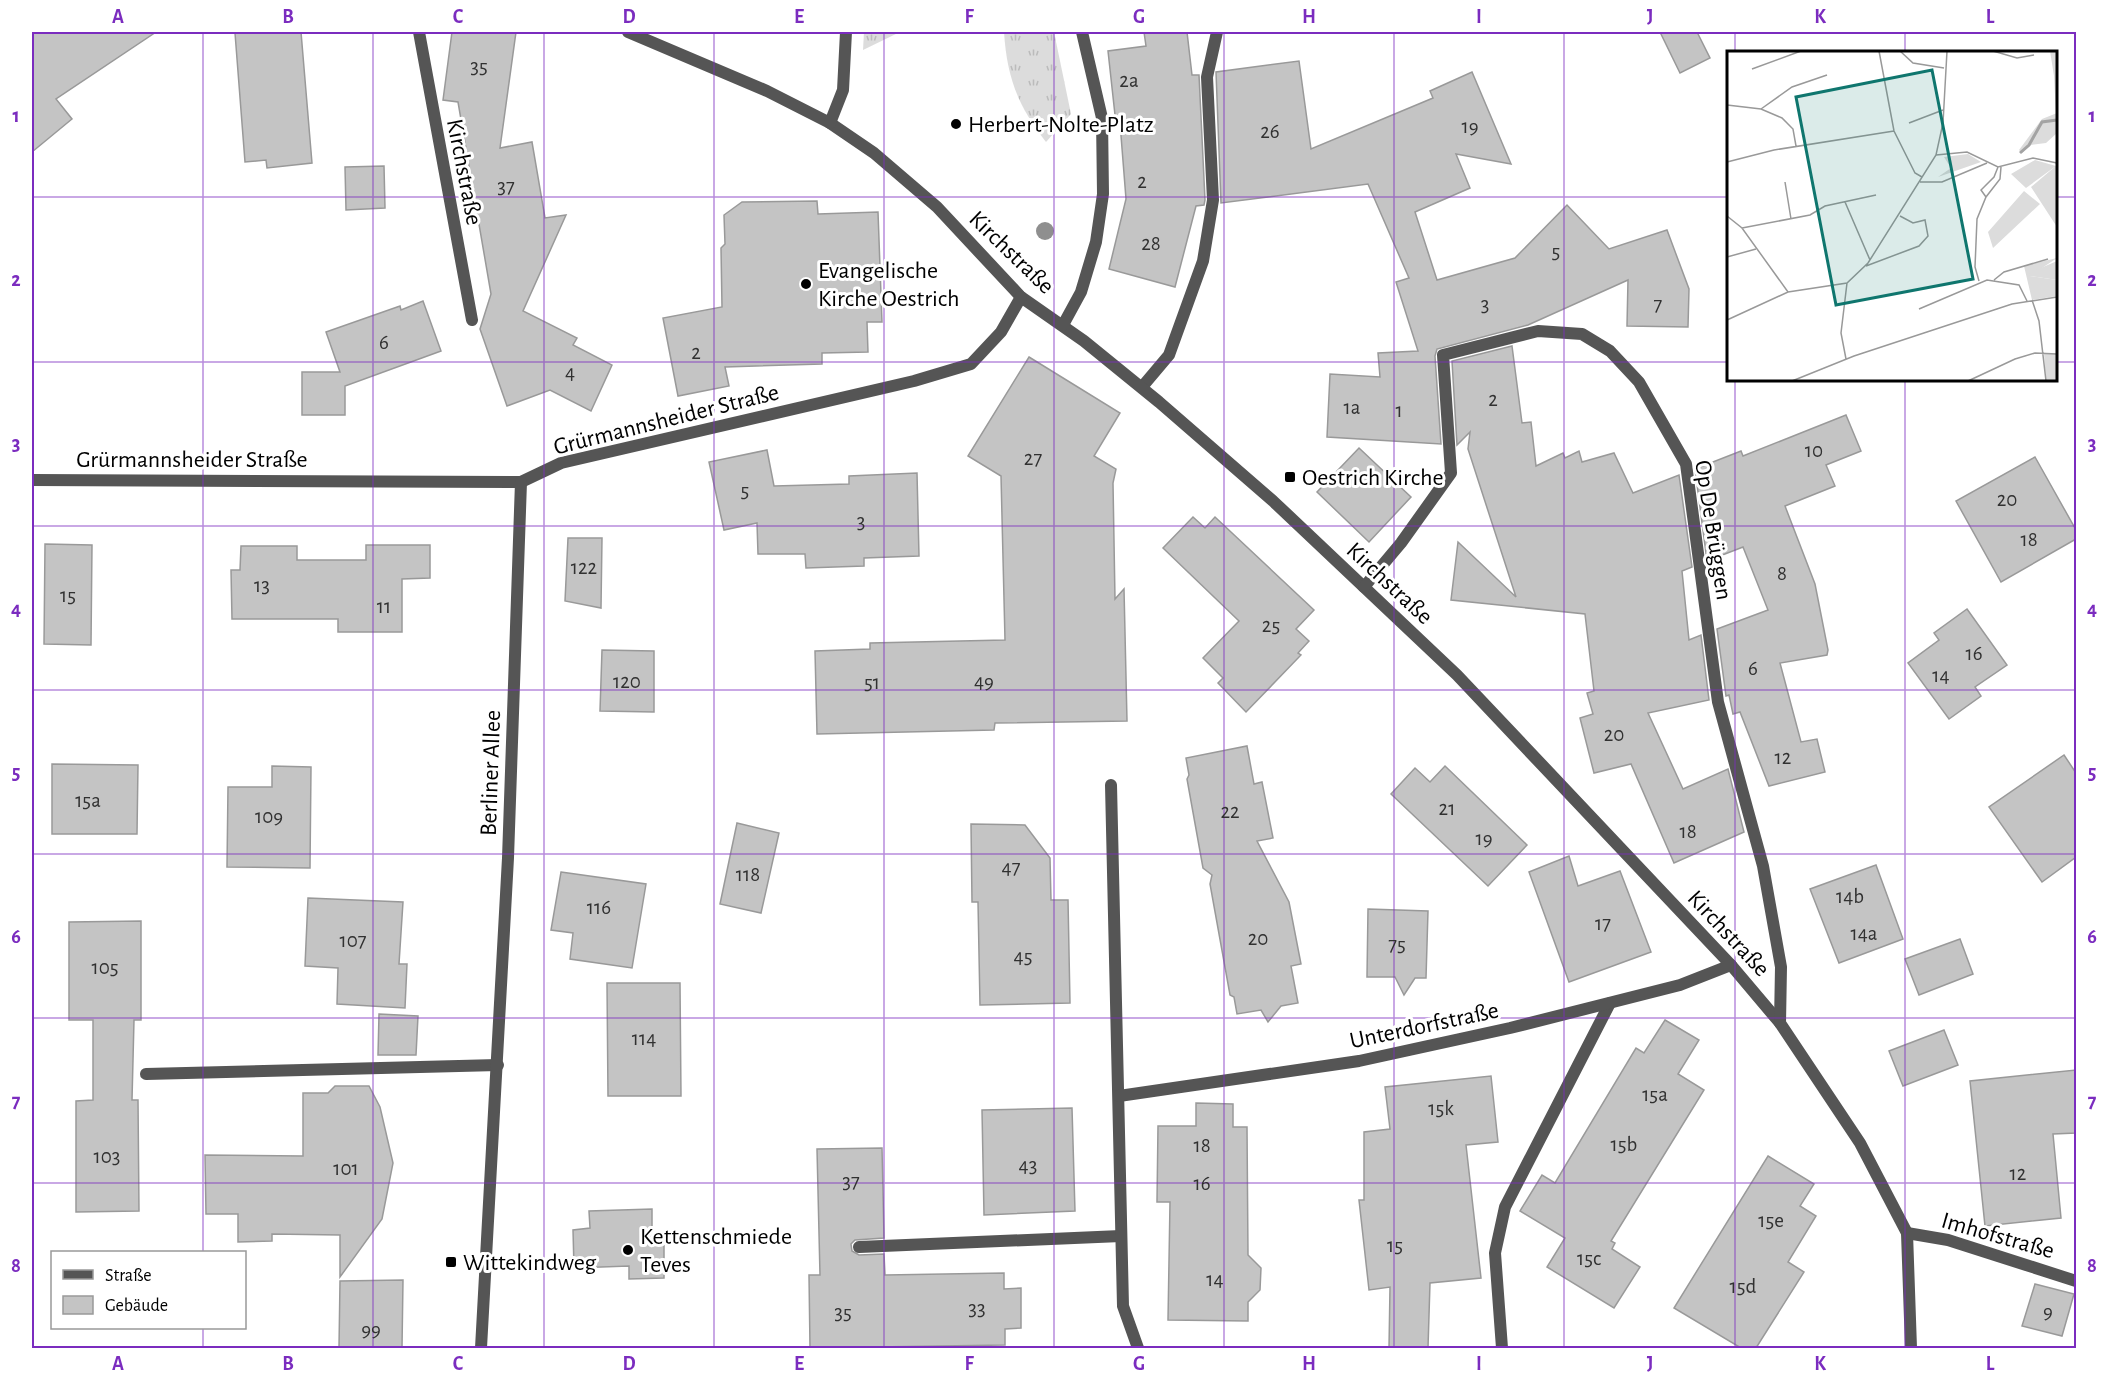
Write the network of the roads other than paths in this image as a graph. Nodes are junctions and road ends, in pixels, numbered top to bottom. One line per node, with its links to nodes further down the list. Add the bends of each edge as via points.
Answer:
1 (419, 32): 8 (street, Kirchstraße)
2 (628, 32): 6 (street, Kirchstraße)
3 (846, 32): 6 (street, via 843,90)
4 (1082, 32): 9 (street, via 1102,118 1102,194 1096,242 1081,292)
5 (1217, 32): 10 (street, via 1207,77 1213,200 1203,261 1169,355)
6 (830, 123): 7 (street, Kirchstraße, via 874,153 937,207)
7 (1021, 297): 9 (street, Kirchstraße); 12 (street, Grürmannsheider Straße, via 1001,332 971,364 914,381 561,463)
8 (472, 320)
9 (1063, 325): 10 (street, Kirchstraße)
10 (1142, 387): 13 (street, Kirchstraße)
11 (32, 480): 12 (street, Grürmannsheider Straße)
12 (521, 482): 18 (street, Berliner Allee)
13 (1364, 587): 15 (street, Kirchstraße, via 1457,675); 17 (street, Op De Brüggen, via 1451,473 1443,355 1538,331 1582,334 1610,351 1639,382 1686,464 1718,702 1762,866 1781,967)
14 (1111, 785): 20 (street)
15 (1731, 965): 16 (street, Unterdorfstraße, via 1680,985); 17 (street, Kirchstraße)
16 (1610, 1003): 20 (street, Unterdorfstraße, via 1359,1061); 27 (street, via 1505,1207 1495,1253)
17 (1780, 1023): 21 (street, Kirchstraße, via 1860,1143)
18 (498, 1065): 19 (street); 25 (street, Berliner Allee)
19 (146, 1074)
20 (1119, 1096): 22 (street)
21 (1907, 1233): 24 (street, Imhofstraße, via 1948,1240); 28 (street, Kirchstraße)
22 (1121, 1236): 23 (street); 26 (street, via 1123,1306)
23 (859, 1247)
24 (2076, 1281)
25 (481, 1348)
26 (1138, 1348)
27 (1502, 1348)
28 (1911, 1348)

